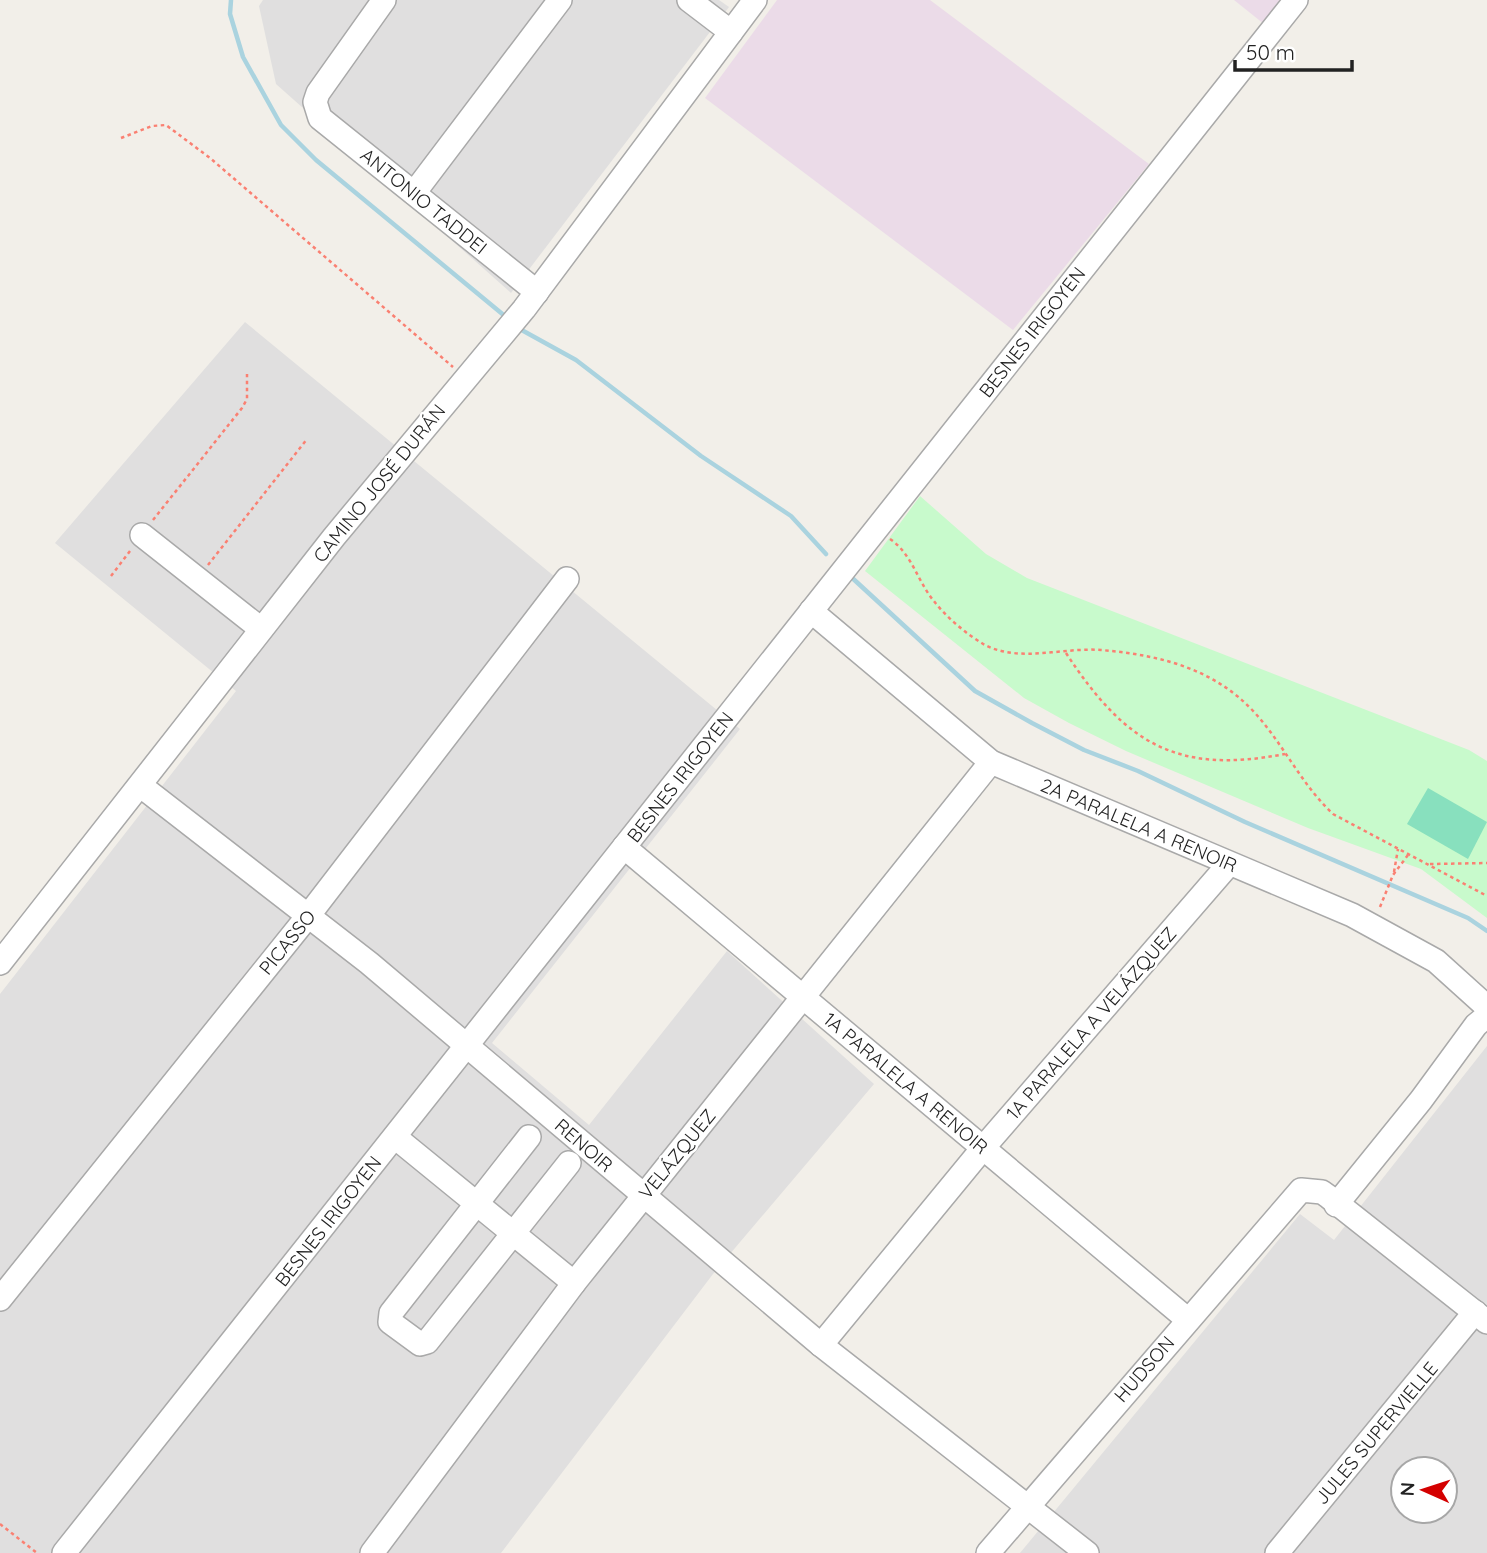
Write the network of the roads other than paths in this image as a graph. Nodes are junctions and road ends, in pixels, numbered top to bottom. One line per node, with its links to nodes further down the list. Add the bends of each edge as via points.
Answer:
1 (384, 0): 7 (street, ANTONIO TADDEI, via 318,93 316,106 320,118)
2 (561, 0): 7 (street)
3 (689, 0): 6 (street)
4 (755, 0): 6 (street, CAMINO JOSÉ DURÁN)
5 (1296, 0): 11 (street, BESNES IRIGOYEN)
6 (731, 32): 8 (street, CAMINO JOSÉ DURÁN)
7 (414, 193): 8 (street, ANTONIO TADDEI)
8 (530, 300): 12 (street, CAMINO JOSÉ DURÁN)
9 (142, 535): 12 (street)
10 (567, 579): 17 (street, PICASSO)
11 (811, 611): 13 (street, 2A PARALELA A RENOIR); 15 (street, BESNES IRIGOYEN)
12 (261, 629): 14 (street, CAMINO JOSÉ DURÁN)
13 (991, 762): 16 (street, 2A PARALELA A RENOIR); 19 (street, VELÁZQUEZ)
14 (141, 786): 17 (street, RENOIR); 18 (street, CAMINO JOSÉ DURÁN)
15 (624, 847): 19 (street, 1A PARALELA A RENOIR); 22 (street, BESNES IRIGOYEN)
16 (1229, 864): 20 (street, 2A PARALELA A RENOIR, via 1352,915 1436,961); 25 (street, 1A PARALELA A VELÁZQUEZ)
17 (308, 916): 22 (street, RENOIR); 32 (street, PICASSO)
18 (0, 963)
19 (802, 996): 25 (street, 1A PARALELA A RENOIR); 27 (street, VELÁZQUEZ)
20 (1487, 1006)
21 (1487, 1017): 29 (street, via 1476,1025)
22 (468, 1044): 23 (street, BESNES IRIGOYEN); 27 (street, RENOIR)
23 (395, 1137): 28 (street); 37 (street, BESNES IRIGOYEN)
24 (529, 1137): 28 (street)
25 (983, 1148): 34 (street, 1A PARALELA A RENOIR); 35 (street, 1A PARALELA A VELÁZQUEZ)
26 (569, 1163): 30 (street)
27 (643, 1197): 31 (street, VELÁZQUEZ); 35 (street, RENOIR)
28 (475, 1203): 30 (street); 30 (street, via 391,1313 390,1322 419,1344 427,1342)
29 (1336, 1205): 33 (street); 34 (street, HUDSON, via 1322,1192 1304,1190 1285,1205)
30 (513, 1233): 31 (street)
31 (573, 1283): 38 (street, VELÁZQUEZ)
32 (0, 1299)
33 (1481, 1317): 41 (street, JULES SUPERVIELLE)
34 (1187, 1319): 36 (street, HUDSON)
35 (821, 1345): 36 (street, RENOIR)
36 (1027, 1506): 39 (street, HUDSON); 40 (street, RENOIR)
37 (64, 1553)
38 (372, 1553)
39 (988, 1553)
40 (1087, 1553)
41 (1277, 1553)

